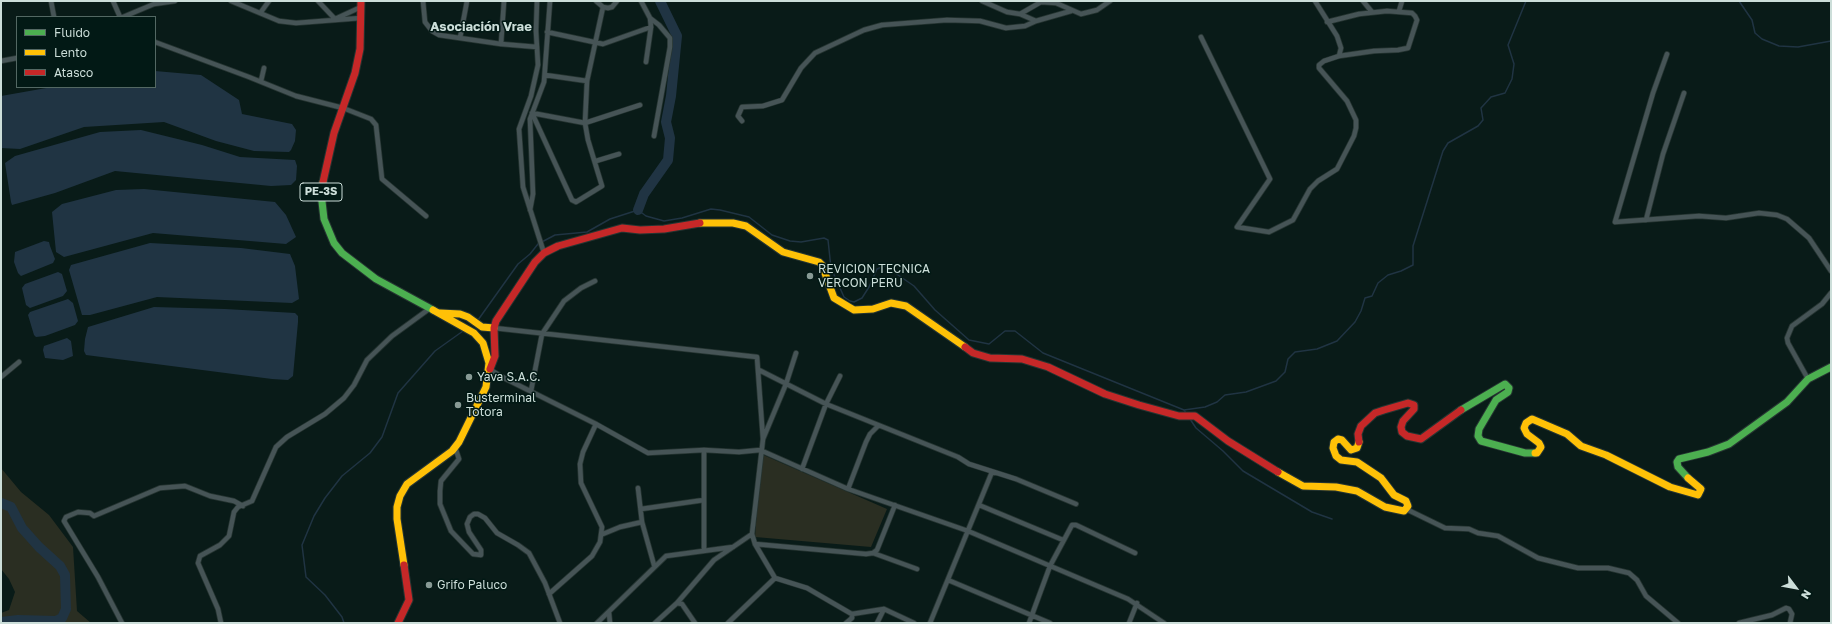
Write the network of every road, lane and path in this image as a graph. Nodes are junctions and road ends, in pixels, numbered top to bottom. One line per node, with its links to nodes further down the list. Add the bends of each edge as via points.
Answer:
1 (51, 1): 28 (street)
2 (113, 1): 29 (street)
3 (175, 1): 26 (street, via 154,4)
4 (231, 1): 24 (street)
5 (269, 1): 24 (street)
6 (318, 1): 33 (street)
7 (423, 1): 39 (street, via 424,17 432,31 439,35)
8 (467, 1): 39 (street)
9 (504, 1): 42 (street)
10 (537, 1): 43 (street)
11 (550, 1): 37 (street)
12 (596, 1): 21 (street)
13 (617, 1): 21 (street, via 612,7)
14 (640, 1): 32 (street)
15 (982, 1): 27 (street, via 1007,12)
16 (1110, 1): 22 (street, via 1090,12 1081,14)
17 (1314, 1): 35 (street)
18 (1363, 1): 25 (street)
19 (1402, 1): 23 (street)
20 (361, 4): 31 (main road, PE-3S); 33 (street)
21 (603, 7): 40 (street)
22 (1072, 11): 27 (street, via 1056,2 1041,2); 34 (street)
23 (1399, 11): 25 (street); 45 (street, via 1412,13 1417,20 1408,48)
24 (261, 12): 33 (street, via 279,21 296,23)
25 (1372, 12): 35 (street)
26 (139, 14): 30 (street)
27 (1020, 14): 34 (street)
28 (54, 16)
29 (120, 16)
30 (128, 16)
31 (361, 18): 33 (street); 55 (main road, PE-3S, via 360,49 355,74)
32 (650, 18): 36 (street); 59 (street, via 666,31 670,38)
33 (335, 19)
34 (1036, 21): 57 (street, via 1025,26 1006,28 980,21 947,20 864,30 815,53 801,68 782,100 769,105 742,107 738,116)
35 (1327, 22): 45 (street, via 1341,48)
36 (652, 27): 40 (street, via 603,44); 48 (street)
37 (547, 32): 40 (street); 50 (street)
38 (1201, 37): 45 (street, via 1269,176 1269,182 1237,227 1263,232 1269,232 1293,220 1310,189 1337,169 1354,136 1356,120 1351,108 1341,92 1319,68 1324,61)
39 (460, 38): 42 (street)
40 (594, 41): 51 (street)
41 (156, 42): 52 (street)
42 (501, 44): 43 (street)
43 (537, 47): 62 (street, via 538,65 531,96 519,129 521,175)
44 (1667, 54): 64 (street, via 1615,220 1618,223)
45 (1339, 56)
46 (16, 58): 47 (street)
47 (1, 61)
48 (646, 62)
49 (264, 68): 52 (street)
50 (545, 75): 51 (street); 56 (street)
51 (588, 81): 58 (street)
52 (262, 82): 55 (street, via 296,96)
53 (1684, 93): 64 (street, via 1662,154)
54 (640, 105): 58 (street)
55 (343, 108): 63 (street, via 374,122 379,138 382,180); 69 (main road, PE-3S, via 334,133 321,193 321,206 328,231 342,253 361,269)
56 (532, 113): 58 (street); 61 (street, via 574,202 602,186); 62 (street, via 530,119 533,194)
57 (742, 121)
58 (585, 123): 61 (street)
59 (654, 136)
60 (619, 154): 61 (street)
61 (596, 161)
62 (530, 210): 65 (street)
63 (426, 216)
64 (1646, 220): 66 (street, via 1704,216 1726,218 1759,213 1777,215 1787,219 1809,238)
65 (544, 253): 71 (main road, via 535,262); 100 (main road, via 558,246 622,228 664,229 695,223 733,223 746,226 783,252 819,262 834,298 854,310 873,309 891,303 906,306 973,353 990,358 1022,359 1048,366 1105,394 1184,417 1192,416 1278,474 1296,483 1303,486 1336,487 1357,491 1386,507 1401,511)
66 (1831, 271)
67 (595, 281): 72 (street, via 567,298)
68 (1831, 294): 80 (street, via 1822,304 1792,326 1787,338)
69 (429, 309): 70 (main road, PE-3S); 98 (street, via 392,336 367,360 344,398 325,414 282,442 272,455 252,501)
70 (436, 313): 71 (main road, via 460,314 482,327); 76 (main road, PE-3S, via 474,333 483,343)
71 (494, 328): 72 (street); 76 (main road, via 495,356)
72 (542, 334): 77 (street, via 754,356 759,362); 82 (street)
73 (796, 353): 81 (street)
74 (19, 362): 79 (street)
75 (1831, 367): 80 (main road)
76 (490, 369): 82 (street); 87 (main road, PE-3S, via 486,386 464,434)
77 (759, 370): 81 (street); 86 (street)
78 (840, 376): 83 (street)
79 (1, 377)
80 (1808, 379): 100 (main road, via 1787,402 1743,435 1720,448 1679,459 1677,462 1680,471 1701,489 1698,496 1664,485 1606,455 1581,446 1567,434 1532,419 1524,428 1541,447 1537,453 1525,453 1481,441 1478,436 1479,429 1496,400 1508,392 1509,388 1505,384 1456,413 1421,439 1407,436 1402,432 1403,421 1414,409 1414,405 1408,403 1384,410 1375,413 1361,426 1358,434 1360,444 1357,448 1348,448 1338,439 1334,442 1333,448 1341,460 1357,462 1381,478 1394,495 1406,501)
81 (786, 384): 83 (street); 86 (street)
82 (531, 391): 84 (street)
83 (826, 404): 85 (street); 90 (street)
84 (596, 424): 88 (street, via 644,452 655,454); 103 (street, via 583,452 580,464 581,483)
85 (878, 426): 91 (street); 93 (street, via 866,442)
86 (763, 439): 89 (street)
87 (455, 447): 116 (street, via 459,459 441,481 440,492 440,504 451,531 473,554 479,556 481,550 469,532 468,524 474,514 485,518 497,533 529,553); 125 (main road, PE-3S, via 411,480 396,507 409,600)
88 (704, 450): 89 (street); 94 (street)
89 (760, 450): 90 (street); 104 (street)
90 (802, 469): 93 (street)
91 (992, 472): 95 (street, via 1016,479); 97 (street)
92 (638, 488): 99 (street)
93 (848, 489): 96 (street)
94 (704, 500): 99 (street); 108 (street)
95 (1076, 504)
96 (895, 505): 102 (street); 109 (street, via 877,550)
97 (978, 505): 102 (street); 105 (street)
98 (243, 506): 123 (street, via 185,486 160,488 94,516 78,512 66,517 64,521); 124 (street, via 234,512 226,539 197,560 218,609)
99 (641, 509): 101 (street)
100 (1406, 509): 140 (street, via 1450,529 1468,529 1498,536 1538,558 1578,568 1608,568 1629,573 1637,580 1646,596)
101 (642, 522): 103 (street); 111 (street)
102 (968, 531): 112 (street); 115 (street)
103 (603, 534): 116 (street, via 592,556)
104 (752, 534): 106 (street); 107 (street)
105 (1063, 540): 110 (street, via 1070,528 1076,525); 112 (street)
106 (755, 544): 109 (street); 114 (street)
107 (733, 547): 108 (street); 117 (street, via 714,560)
108 (704, 550): 111 (street, via 666,556)
109 (873, 553): 113 (street)
110 (1135, 553)
111 (654, 565): 120 (street)
112 (1050, 566): 118 (street); 122 (street)
113 (917, 569)
114 (775, 578): 121 (street, via 807,588); 131 (street)
115 (948, 580): 122 (street); 135 (street)
116 (549, 594): 126 (street)
117 (677, 603): 129 (street); 130 (street, via 682,604)
118 (1137, 603): 138 (street); 139 (street)
119 (884, 609): 121 (street); 133 (street); 134 (street)
120 (609, 613): 127 (street); 128 (street)
121 (852, 614): 132 (street, via 850,621)
122 (1032, 615): 136 (street); 137 (street)
123 (122, 623)
124 (221, 623)
125 (398, 623)
126 (560, 623)
127 (597, 623)
128 (610, 623)
129 (654, 623)
130 (695, 623)
131 (728, 623)
132 (846, 623)
133 (877, 623)
134 (914, 623)
135 (930, 623)
136 (1029, 623)
137 (1050, 623)
138 (1129, 623)
139 (1164, 623)
140 (1678, 623)
141 (1739, 623): 142 (street, via 1772,615 1786,608 1792,614)
142 (1790, 623)

